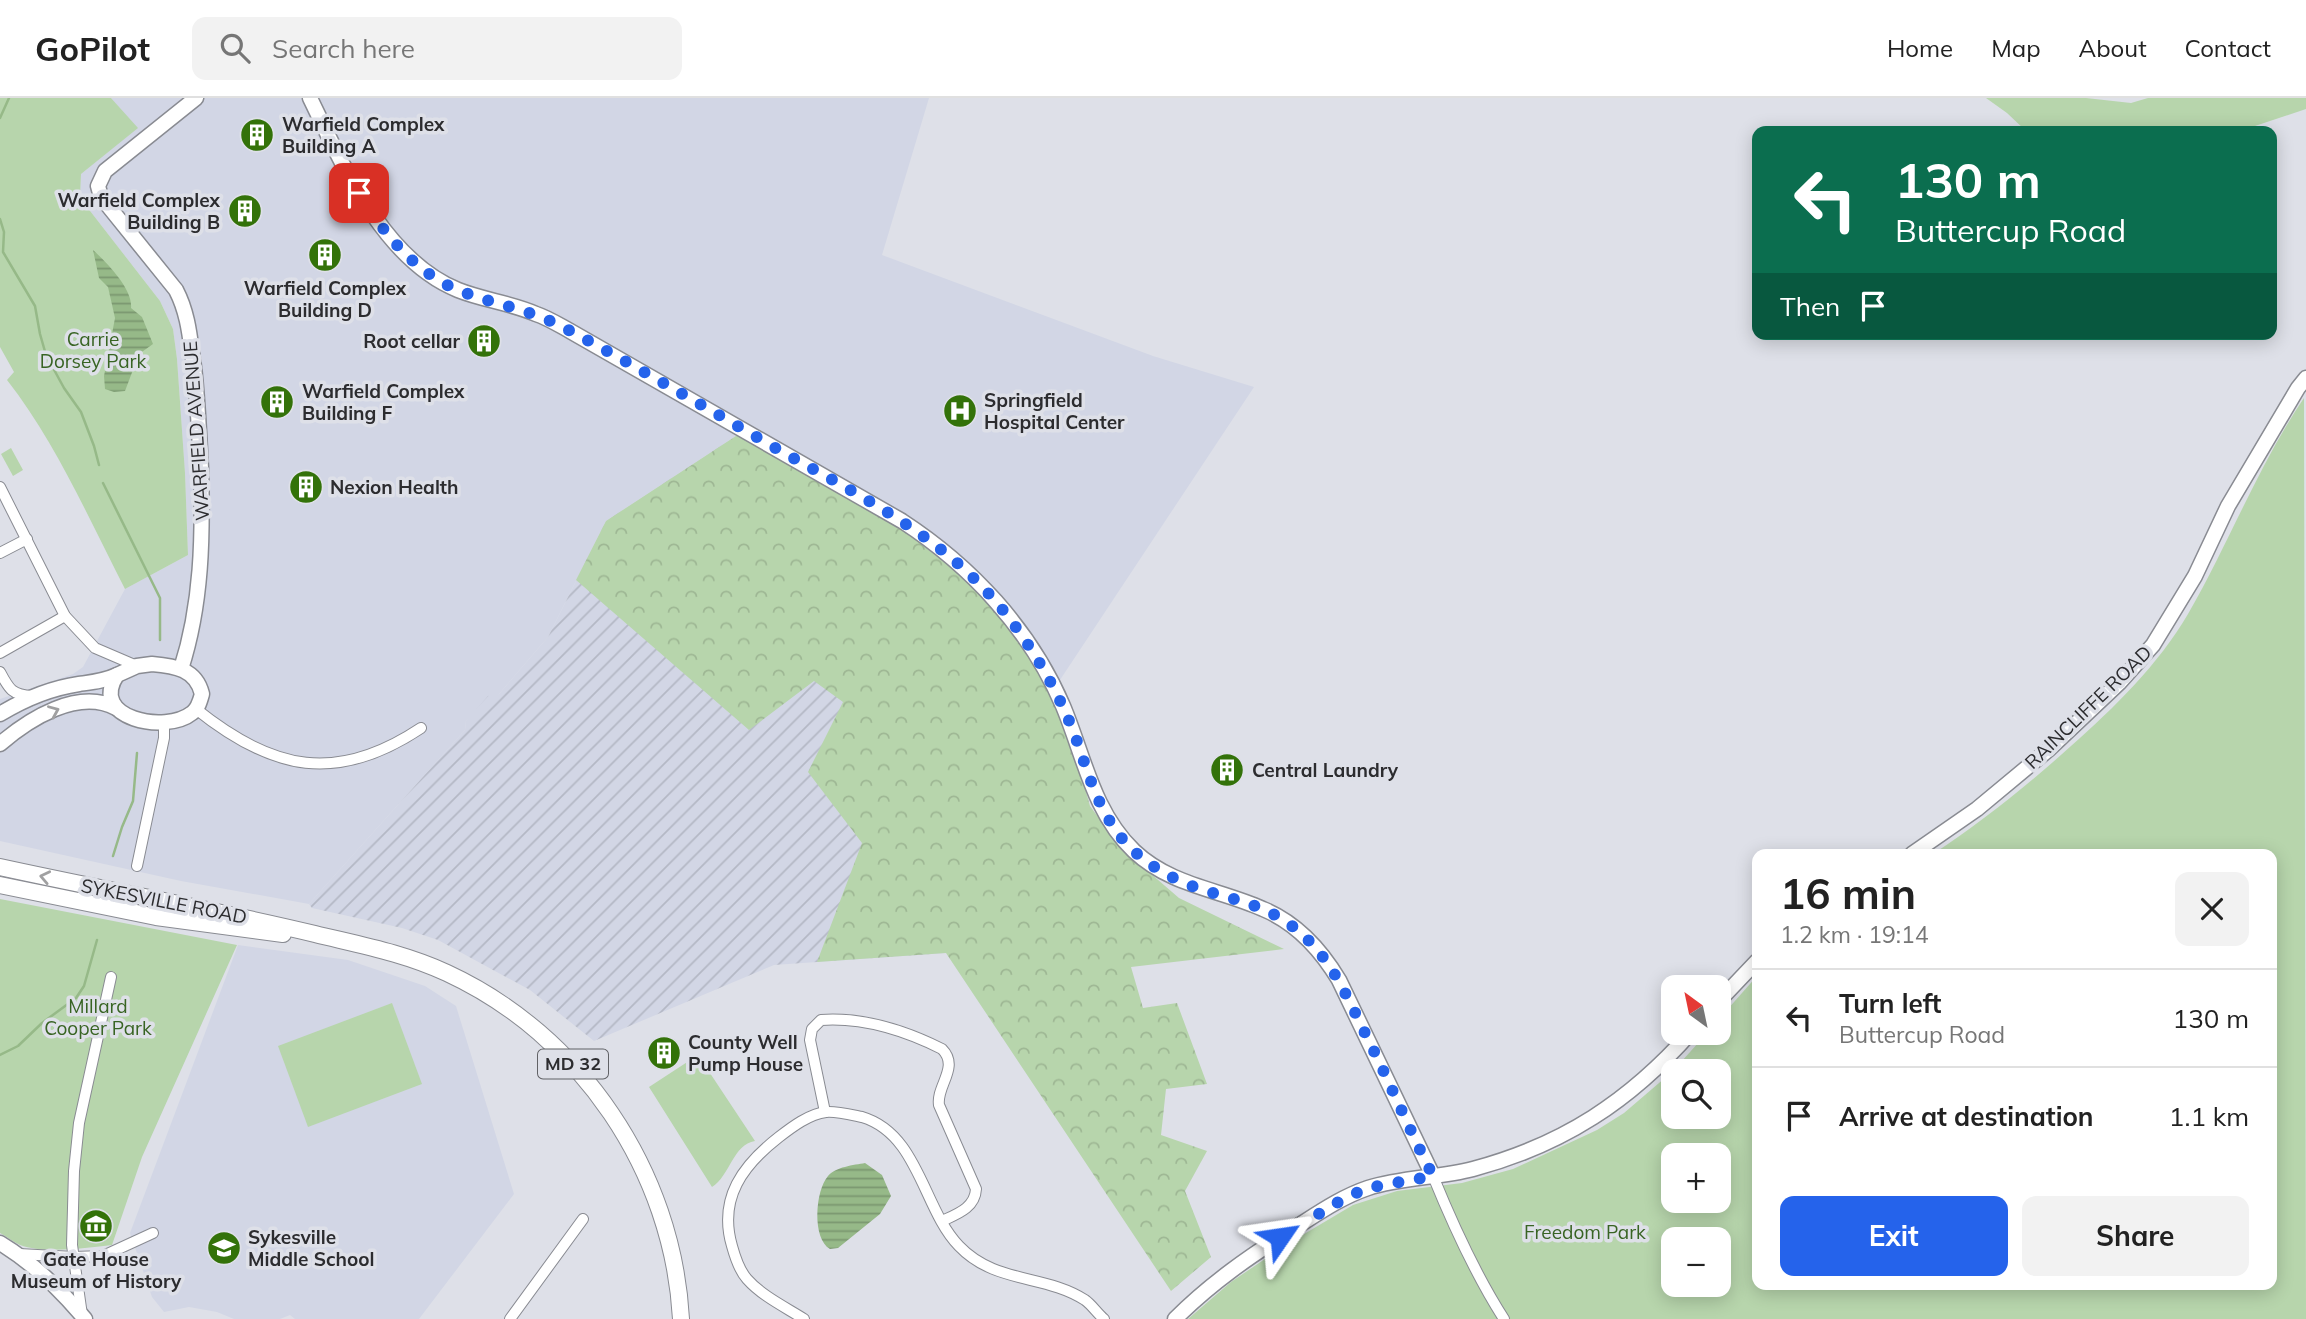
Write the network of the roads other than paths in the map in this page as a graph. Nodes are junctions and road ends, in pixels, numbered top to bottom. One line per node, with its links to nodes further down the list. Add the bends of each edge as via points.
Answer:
1 (196, 98): 11 (street, WARFIELD AVENUE, via 105,171 98,186 101,197 176,290 188,321 198,409 202,555 191,639)
2 (310, 98): 32 (street, via 368,206 408,258 458,290 536,313 591,343 902,521 983,587 1055,688 1095,795 1124,840 1170,877 1273,913 1298,930 1325,958)
3 (2306, 377): 22 (street, RAINCLIFFE ROAD, via 2228,506 2195,576 2153,645 2048,750 1977,809)
4 (0, 487): 5 (street)
5 (3, 502): 6 (street)
6 (27, 539): 7 (street); 8 (street)
7 (0, 553)
8 (65, 617): 9 (street); 10 (street, via 94,648)
9 (0, 653)
10 (137, 666): 11 (street); 13 (street)
11 (181, 669): 17 (street, via 200,684)
12 (0, 672): 14 (street)
13 (117, 675): 15 (street); 16 (street, via 110,692)
14 (10, 691): 15 (street); 18 (street)
15 (36, 696): 18 (street)
16 (116, 708): 19 (street, via 133,718); 21 (street, one-way to 16, via 63,707 99,701)
17 (197, 709): 19 (street, via 182,719); 20 (street, via 260,751 307,763 358,760)
18 (1, 714)
19 (164, 722): 24 (street)
20 (421, 728)
21 (0, 744)
22 (1919, 849)
23 (0, 865): 26 (main road, SYKESVILLE ROAD / MD 32, one-way to 23)
24 (137, 866)
25 (0, 885): 26 (main road, SYKESVILLE ROAD / MD 32, via 156,917)
26 (327, 937): 41 (main road, SYKESVILLE ROAD / MD 32, via 380,948 447,973 499,1002 570,1061 614,1117 650,1182 671,1247)
27 (1752, 966): 29 (street)
28 (111, 977): 38 (street, via 79,1123 73,1182)
29 (1731, 989)
30 (1679, 1045): 32 (street, via 1642,1083 1588,1121 1472,1170)
31 (825, 1112): 34 (street, via 874,1121 889,1132 913,1165); 34 (street, via 810,1040 812,1029 821,1020 845,1018 878,1024 942,1049 949,1066 937,1095 939,1105 976,1189 969,1207); 42 (street, via 794,1125 753,1160 739,1178 727,1211 729,1239 747,1279)
32 (1433, 1176): 44 (street, via 1380,1185 1342,1200 1236,1265); 45 (street, via 1465,1249)
33 (583, 1219): 40 (street)
34 (942, 1221): 43 (street, via 951,1238 974,1259 1006,1275 1067,1292)
35 (153, 1234): 38 (street, via 103,1256)
36 (0, 1243): 37 (street)
37 (19, 1254): 38 (street); 39 (street)
38 (74, 1257): 39 (street)
39 (83, 1317)
40 (510, 1319)
41 (681, 1319)
42 (804, 1319)
43 (1104, 1319)
44 (1175, 1319)
45 (1504, 1319)

